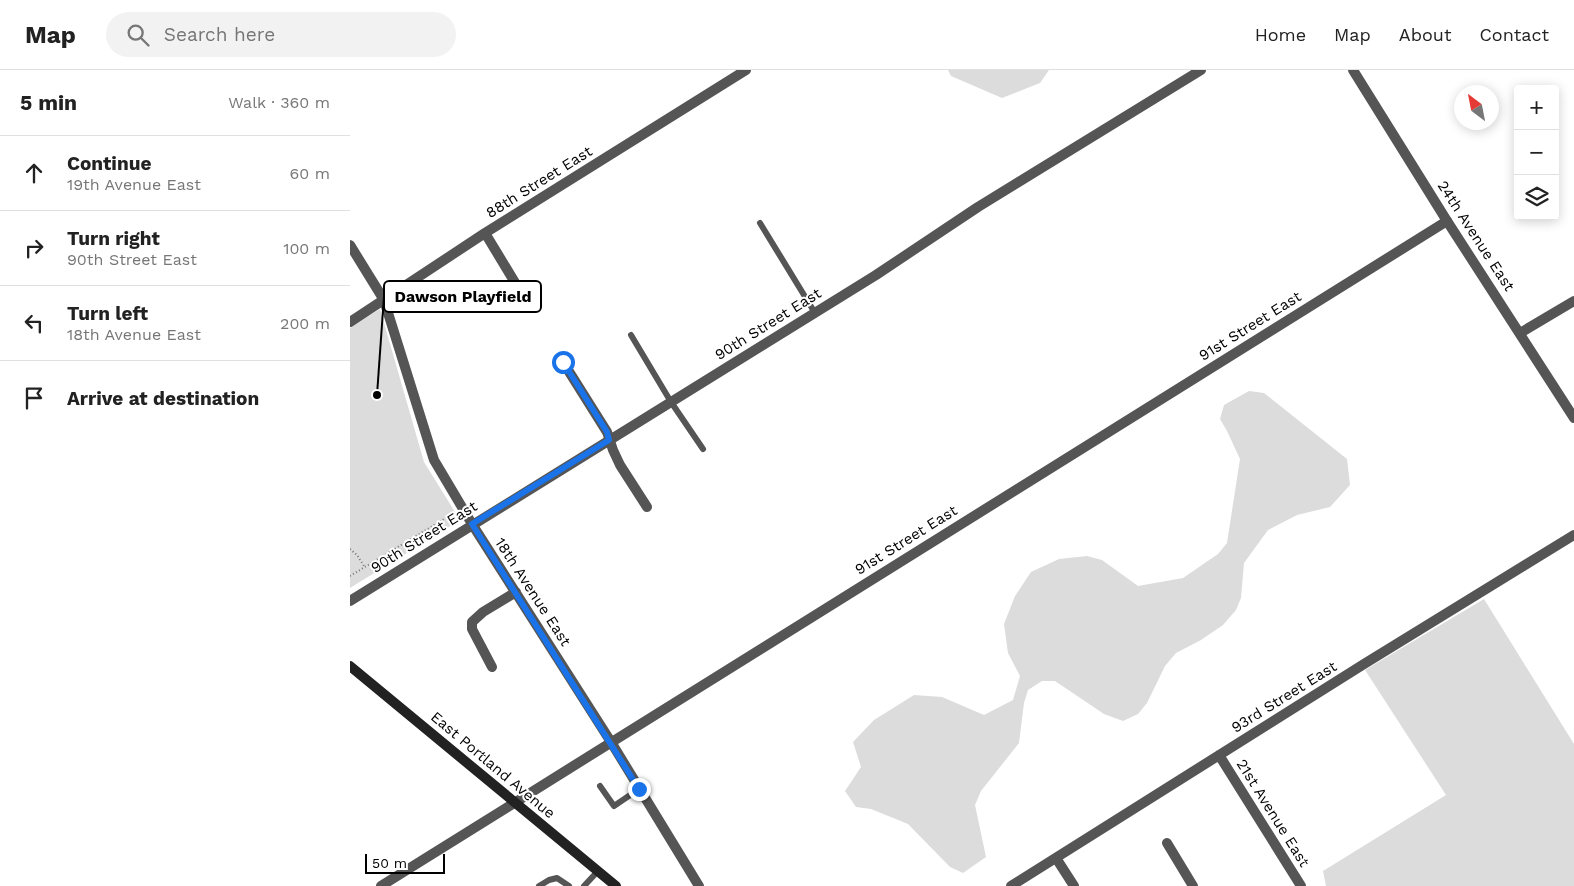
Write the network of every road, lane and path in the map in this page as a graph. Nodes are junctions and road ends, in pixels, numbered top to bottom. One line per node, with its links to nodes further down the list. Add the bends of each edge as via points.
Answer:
1 (746, 70): 6 (street, 88th Street East)
2 (1201, 70): 11 (street, 90th Street East, via 978,206)
3 (1353, 70): 4 (street, 24th Avenue East)
4 (1447, 221): 13 (street, 24th Avenue East); 31 (street, 91st Street East)
5 (760, 223): 11 (lane)
6 (485, 233): 8 (street, 88th Street East); 10 (street)
7 (350, 245): 8 (street, 18th Avenue East)
8 (384, 300): 12 (street, 88th Street East); 22 (street, 18th Avenue East, via 434,460)
9 (1574, 301): 13 (street)
10 (528, 304)
11 (815, 313): 16 (street, 90th Street East)
12 (350, 322)
13 (1520, 333): 17 (street, 24th Avenue East)
14 (631, 335): 16 (lane)
15 (563, 362): 18 (street)
16 (671, 402): 18 (street, 90th Street East); 19 (lane)
17 (1574, 418)
18 (609, 440): 20 (street, via 620,465); 22 (street, 90th Street East)
19 (702, 450)
20 (647, 507)
21 (449, 516): 25 (path)
22 (472, 524): 27 (street, 18th Avenue East); 28 (street, 90th Street East)
23 (1574, 535): 32 (street, 93rd Street East)
24 (350, 549): 25 (path)
25 (364, 567): 26 (path)
26 (350, 576)
27 (516, 592): 30 (street, via 472,622 472,629); 31 (street, 18th Avenue East)
28 (350, 601)
29 (350, 666): 35 (main road, East Portland Avenue)
30 (492, 667)
31 (611, 742): 34 (street, 18th Avenue East); 35 (street, 91st Street East)
32 (1220, 755): 37 (street, 93rd Street East); 48 (street, 21st Avenue East)
33 (600, 786): 34 (lane, via 614,806)
34 (639, 789): 44 (street, 18th Avenue East)
35 (515, 803): 38 (main road, East Portland Avenue); 39 (street, 91st Street East)
36 (1167, 843): 47 (street)
37 (1056, 858): 45 (street, 93rd Street East); 46 (street)
38 (598, 871): 42 (lane); 43 (main road, East Portland Avenue)
39 (381, 886)
40 (538, 886): 41 (lane, via 557,878)
41 (569, 886)
42 (584, 886)
43 (616, 886)
44 (698, 886)
45 (1012, 886)
46 (1074, 886)
47 (1193, 886)
48 (1301, 886)

